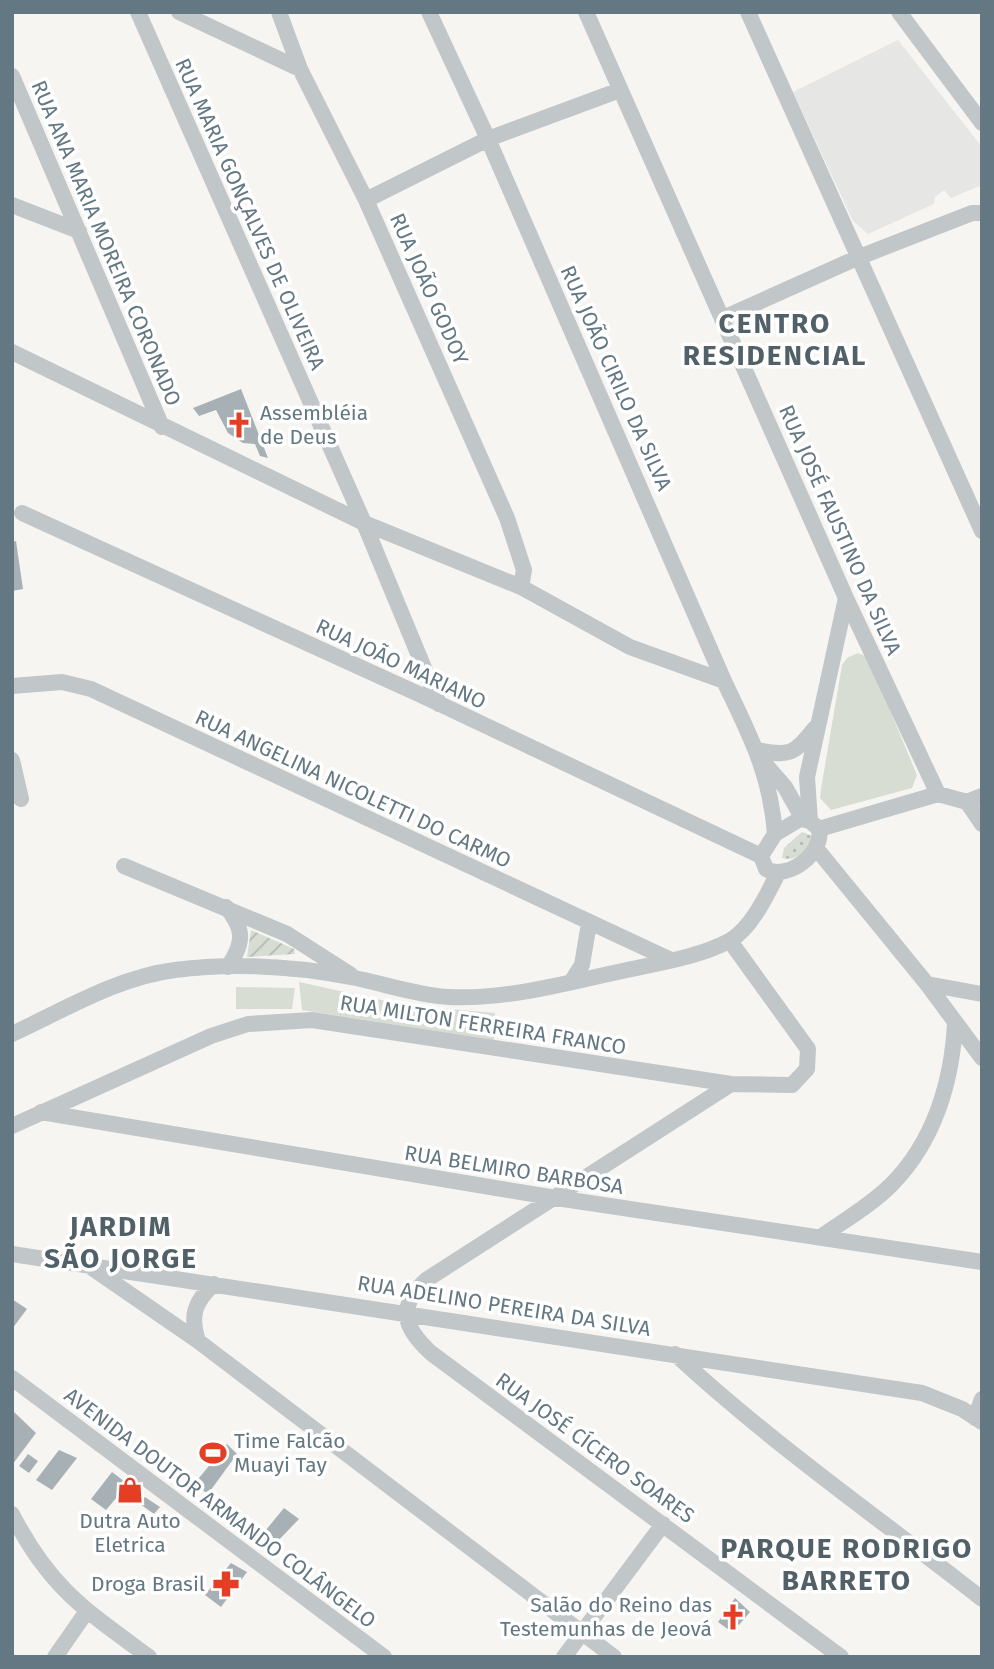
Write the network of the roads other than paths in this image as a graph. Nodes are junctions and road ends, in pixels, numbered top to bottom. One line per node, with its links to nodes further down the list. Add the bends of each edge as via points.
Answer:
1 (138, 12): 22 (street, RUA MARIA GONÇALVES DE OLIVEIRA)
2 (179, 12): 8 (street)
3 (279, 12): 8 (street, RUA JOÃO GODOY)
4 (429, 12): 12 (street, RUA JOÃO CIRILO DA SILVA)
5 (586, 12): 10 (street, RUA JOSÉ FAUSTINO DA SILVA)
6 (748, 12): 17 (street)
7 (899, 12): 11 (street)
8 (300, 69): 13 (street, RUA JOÃO GODOY)
9 (12, 76): 16 (street, RUA ANA MARIA MOREIRA CORONADO)
10 (620, 90): 12 (street); 18 (street, RUA JOSÉ FAUSTINO DA SILVA)
11 (982, 122)
12 (488, 139): 13 (street); 26 (street, RUA JOÃO CIRILO DA SILVA)
13 (366, 200): 24 (street, RUA JOÃO GODOY, via 508,518 524,570)
14 (12, 205): 16 (street)
15 (982, 213): 17 (street)
16 (79, 231): 20 (street, RUA ANA MARIA MOREIRA CORONADO)
17 (857, 258): 18 (street); 23 (street)
18 (723, 318): 25 (street, RUA JOSÉ FAUSTINO DA SILVA)
19 (12, 352): 20 (street)
20 (162, 427): 22 (street)
21 (22, 513): 28 (street, RUA JOÃO MARIANO)
22 (364, 523): 24 (street); 28 (street, RUA MARIA GONÇALVES DE OLIVEIRA)
23 (982, 530)
24 (521, 587): 26 (street, via 630,647)
25 (846, 598): 29 (street); 32 (street, RUA JOSÉ FAUSTINO DA SILVA)
26 (724, 681): 30 (street, RUA JOÃO CIRILO DA SILVA)
27 (12, 686): 43 (street, RUA ANGELINA NICOLETTI DO CARMO, via 62,682 91,689)
28 (439, 704): 39 (street, RUA JOÃO MARIANO)
29 (816, 726): 30 (street, via 798,749); 35 (street, via 807,777)
30 (760, 756): 35 (street, RUA JOÃO CIRILO DA SILVA); 37 (street, RUA JOÃO CIRILO DA SILVA)
31 (13, 770): 33 (street)
32 (938, 794): 34 (street); 35 (street)
33 (21, 799)
34 (975, 799): 36 (street)
35 (810, 823): 37 (street, via 793,822); 38 (street, via 820,839)
36 (982, 824)
37 (775, 834): 39 (street)
38 (816, 848): 41 (street, via 796,867); 49 (street)
39 (761, 856): 41 (street, via 766,869)
40 (124, 866): 42 (street)
41 (778, 873): 44 (street, via 763,902)
42 (224, 905): 46 (street, via 242,931 242,943); 47 (street, via 287,934)
43 (589, 923): 45 (street, RUA ANGELINA NICOLETTI DO CARMO); 48 (street, via 582,965)
44 (730, 941): 45 (street); 54 (street, RUA MILTON FERREIRA FRANCO, via 801,1035 809,1058 802,1078 792,1084)
45 (671, 960): 48 (street)
46 (228, 967): 47 (street, via 289,968); 52 (street, via 167,971 126,982)
47 (353, 977): 48 (street, via 450,997 485,997)
48 (571, 982)
49 (926, 984): 50 (street); 51 (street)
50 (982, 994)
51 (955, 1023): 53 (street); 58 (street, via 946,1089 916,1154 891,1185)
52 (12, 1034)
53 (982, 1058)
54 (731, 1084): 55 (street, RUA MILTON FERREIRA FRANCO, via 312,1020 280,1019 211,1036); 57 (street)
55 (41, 1112): 56 (street, RUA MILTON FERREIRA FRANCO); 57 (street, RUA BELMIRO BARBOSA)
56 (12, 1126)
57 (550, 1197): 58 (street, RUA BELMIRO BARBOSA); 63 (street, via 426,1280 416,1289)
58 (822, 1236): 60 (street, RUA BELMIRO BARBOSA)
59 (12, 1254): 61 (street, RUA ADELINO PEREIRA DA SILVA)
60 (982, 1262)
61 (88, 1264): 62 (street, RUA ADELINO PEREIRA DA SILVA); 64 (street)
62 (214, 1284): 63 (street, RUA ADELINO PEREIRA DA SILVA); 64 (street, via 194,1307 192,1324)
63 (406, 1312): 65 (street, RUA ADELINO PEREIRA DA SILVA); 72 (street, RUA JOSÉ CÍCERO SOARES, via 410,1330 431,1353)
64 (198, 1341): 75 (street)
65 (674, 1354): 70 (street, RUA ADELINO PEREIRA DA SILVA, via 922,1393); 73 (street, via 768,1436)
66 (12, 1378): 67 (street, AVENIDA DOUTOR ARMANDO COLÂNGELO)
67 (31, 1392): 68 (street, AVENIDA DOUTOR ARMANDO COLÂNGELO); 78 (street, AVENIDA DOUTOR ARMANDO COLÂNGELO)
68 (12, 1395)
69 (982, 1399): 70 (street)
70 (978, 1420)
71 (12, 1514): 74 (street, via 45,1571)
72 (663, 1524): 75 (street); 81 (street, RUA JOSÉ CÍCERO SOARES)
73 (982, 1599)
74 (87, 1611): 76 (street); 77 (street)
75 (582, 1633): 79 (street); 80 (street)
76 (55, 1657)
77 (149, 1657)
78 (384, 1657)
79 (564, 1657)
80 (614, 1657)
81 (841, 1657)

